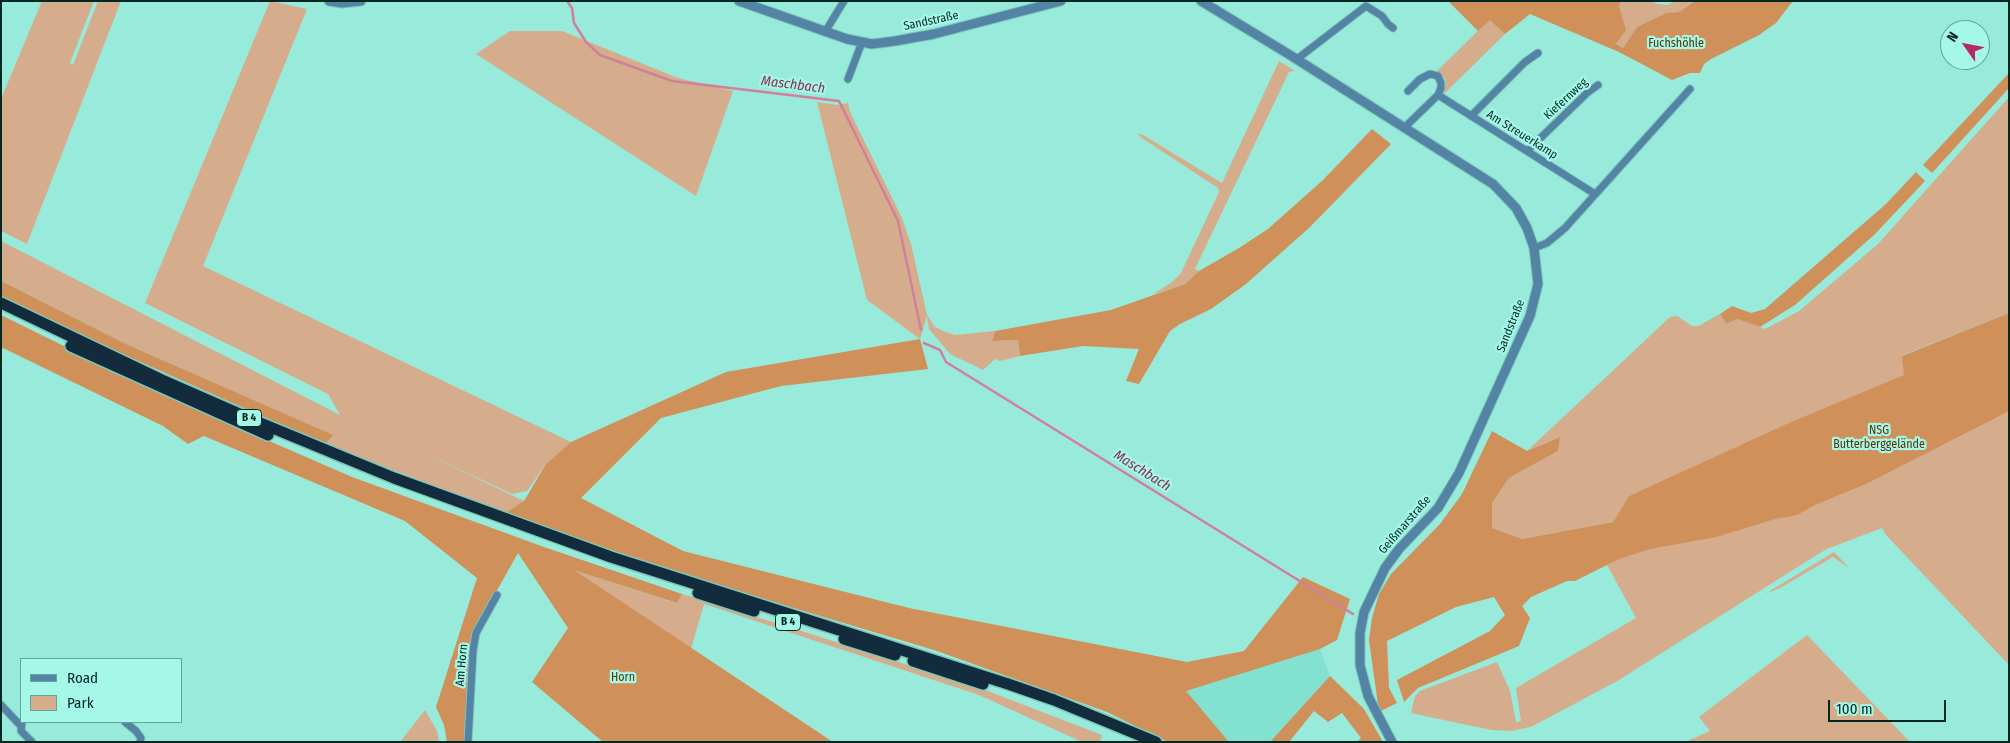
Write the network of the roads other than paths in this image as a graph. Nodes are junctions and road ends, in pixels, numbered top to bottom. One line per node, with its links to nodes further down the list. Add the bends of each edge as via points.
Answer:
1 (329, 1): 2 (street)
2 (361, 1)
3 (739, 1): 8 (street, Sandstraße)
4 (844, 1): 8 (street)
5 (1061, 1): 9 (street, Sandstraße, via 895,42)
6 (1201, 1): 11 (street, Sandstraße)
7 (1393, 28): 11 (street, via 1366,6)
8 (825, 32): 9 (street, Sandstraße)
9 (862, 42): 12 (street)
10 (1538, 52): 17 (street)
11 (1297, 59): 18 (street, Sandstraße)
12 (848, 79)
13 (1598, 85): 19 (street, Kiefernweg)
14 (1690, 90): 20 (street)
15 (1408, 91): 16 (street, via 1430,74 1438,76 1441,82)
16 (1438, 95): 17 (street, Am Streuerkamp); 18 (street)
17 (1471, 116): 19 (street, Am Streuerkamp)
18 (1405, 127): 21 (street, Sandstraße, via 1502,192 1522,218)
19 (1527, 152): 20 (street, Am Streuerkamp)
20 (1595, 194): 21 (street, via 1556,237)
21 (1534, 248): 24 (street, Sandstraße, via 1538,284 1530,316)
22 (1, 303): 25 (highway, B 4, via 162,380)
23 (1, 312): 25 (highway, B 4, via 236,422 360,473)
24 (1448, 493): 37 (street, Geißmarstraße, via 1385,568 1364,612 1360,664 1368,696)
25 (501, 523): 26 (highway, B 4)
26 (547, 539): 35 (highway, B 4, via 986,685); 36 (highway, B 4, via 980,674)
27 (497, 595): 34 (street, Am Horn, via 476,633)
28 (1, 705): 29 (street)
29 (20, 722)
30 (21, 723): 33 (street, via 21,731)
31 (126, 723): 32 (street)
32 (143, 740)
33 (32, 742)
34 (468, 742)
35 (1137, 742)
36 (1156, 742)
37 (1392, 742)

